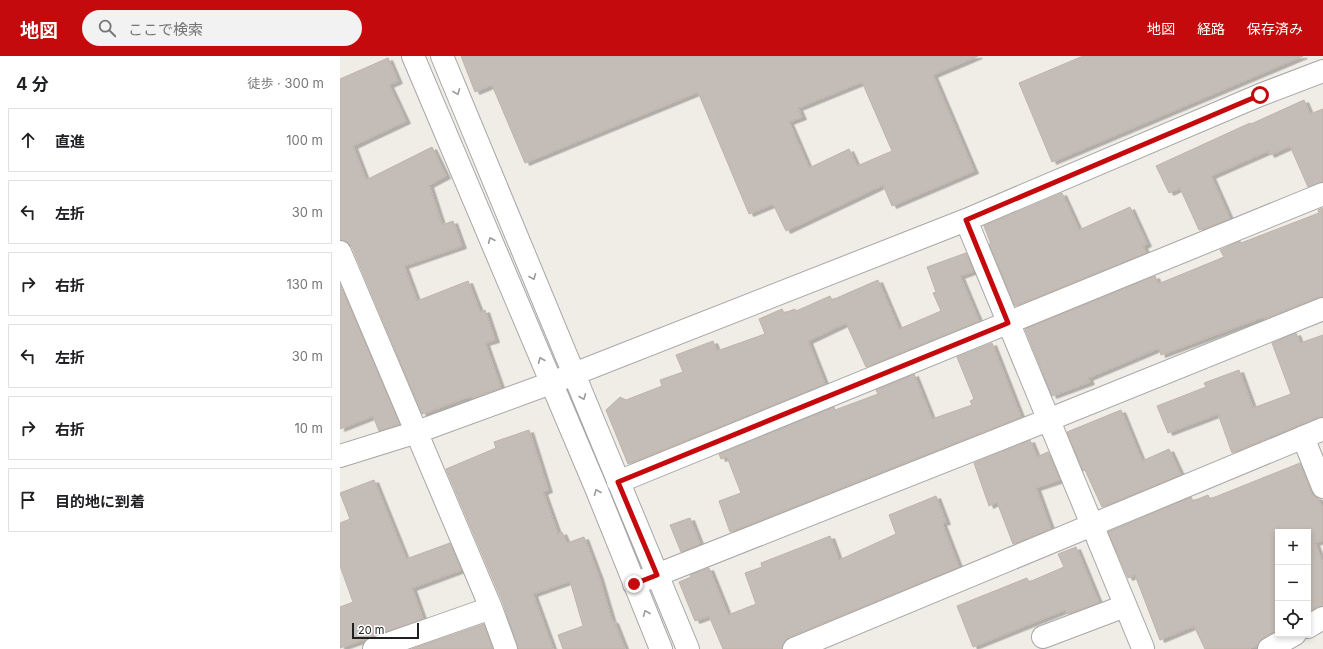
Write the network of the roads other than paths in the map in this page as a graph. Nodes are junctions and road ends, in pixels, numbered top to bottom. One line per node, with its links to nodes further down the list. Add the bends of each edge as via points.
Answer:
1 (413, 56): 10 (street, one-way to 1)
2 (442, 56): 9 (street, one-way to 9)
3 (1323, 71): 5 (street, via 1260,95)
4 (1323, 194): 8 (street)
5 (966, 220): 8 (street); 9 (street)
6 (340, 252): 13 (street)
7 (1323, 309): 11 (street)
8 (1008, 323): 11 (street); 16 (street)
9 (574, 374): 10 (street); 16 (street, one-way to 16)
10 (551, 383): 13 (street); 20 (street, one-way to 10)
11 (1048, 420): 18 (street); 19 (street)
12 (1323, 429): 14 (street)
13 (417, 432): 15 (street); 22 (street)
14 (1303, 437): 17 (street); 18 (street)
15 (340, 456)
16 (618, 482): 19 (street)
17 (1323, 487)
18 (1091, 525): 21 (street); 32 (street)
19 (657, 575): 20 (street); 31 (street)
20 (634, 584): 30 (street, one-way to 20)
21 (1125, 606): 25 (street); 27 (street)
22 (491, 608): 28 (street); 29 (street)
23 (1323, 618): 24 (street)
24 (1311, 625)
25 (1043, 637)
26 (1290, 637): 33 (street)
27 (1143, 648)
28 (374, 649)
29 (506, 649)
30 (661, 649)
31 (688, 649)
32 (794, 649)
33 (1269, 649)

